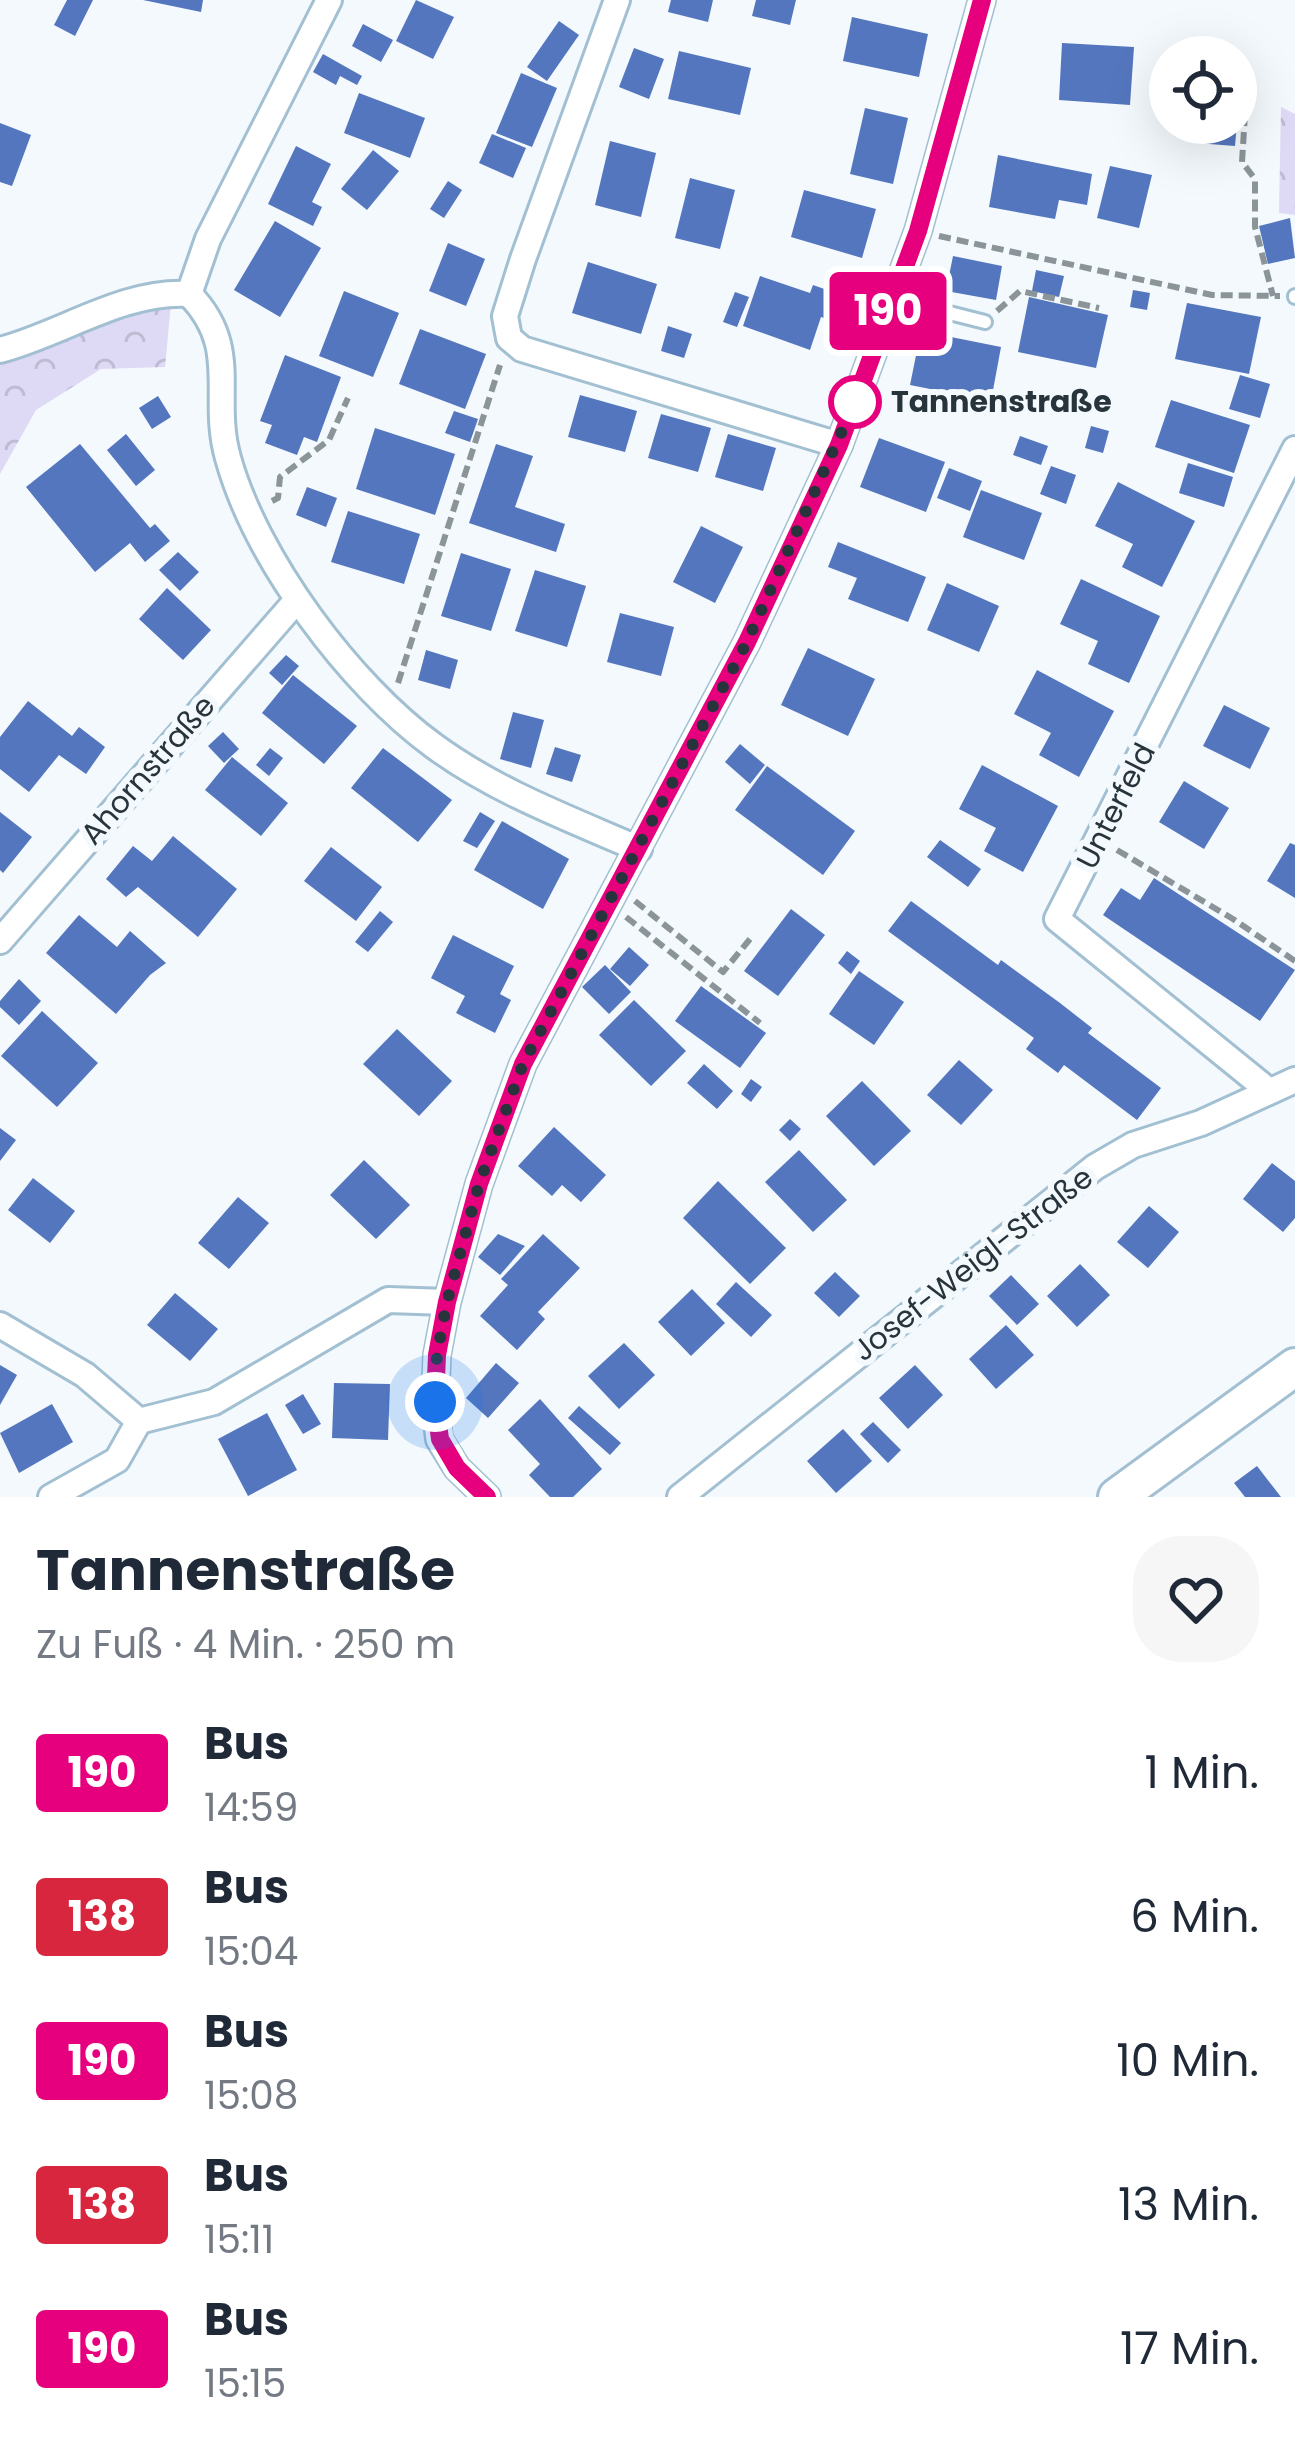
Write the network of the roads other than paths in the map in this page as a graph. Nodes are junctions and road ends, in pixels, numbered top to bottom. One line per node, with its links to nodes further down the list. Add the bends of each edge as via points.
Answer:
1 (329, 0): 4 (street, via 208,239)
2 (617, 0): 8 (street, via 523,259 506,316 509,338 522,349)
3 (982, 0): 5 (street)
4 (189, 294): 7 (street, via 132,301); 10 (street, via 220,339 223,442 249,514)
5 (893, 298): 6 (lane); 8 (street)
6 (985, 322)
7 (0, 350)
8 (839, 445): 11 (street)
9 (1295, 449): 14 (street, Unterfeld, via 1058,919)
10 (297, 601): 11 (street, via 389,711 437,748 520,797); 12 (street, Ahornstraße)
11 (639, 849): 15 (street, via 523,1064)
12 (0, 941)
13 (1295, 1080): 14 (street, Josef-Weigl-Straße)
14 (1269, 1090): 21 (street, Josef-Weigl-Straße, via 1095,1167)
15 (447, 1302): 18 (street, via 388,1300 214,1402); 20 (street, via 437,1355 440,1439)
16 (0, 1325): 18 (street, via 85,1376)
17 (1295, 1367): 22 (main road)
18 (139, 1421): 19 (street, via 116,1460)
19 (51, 1497)
20 (487, 1497)
21 (680, 1497)
22 (1117, 1497)

